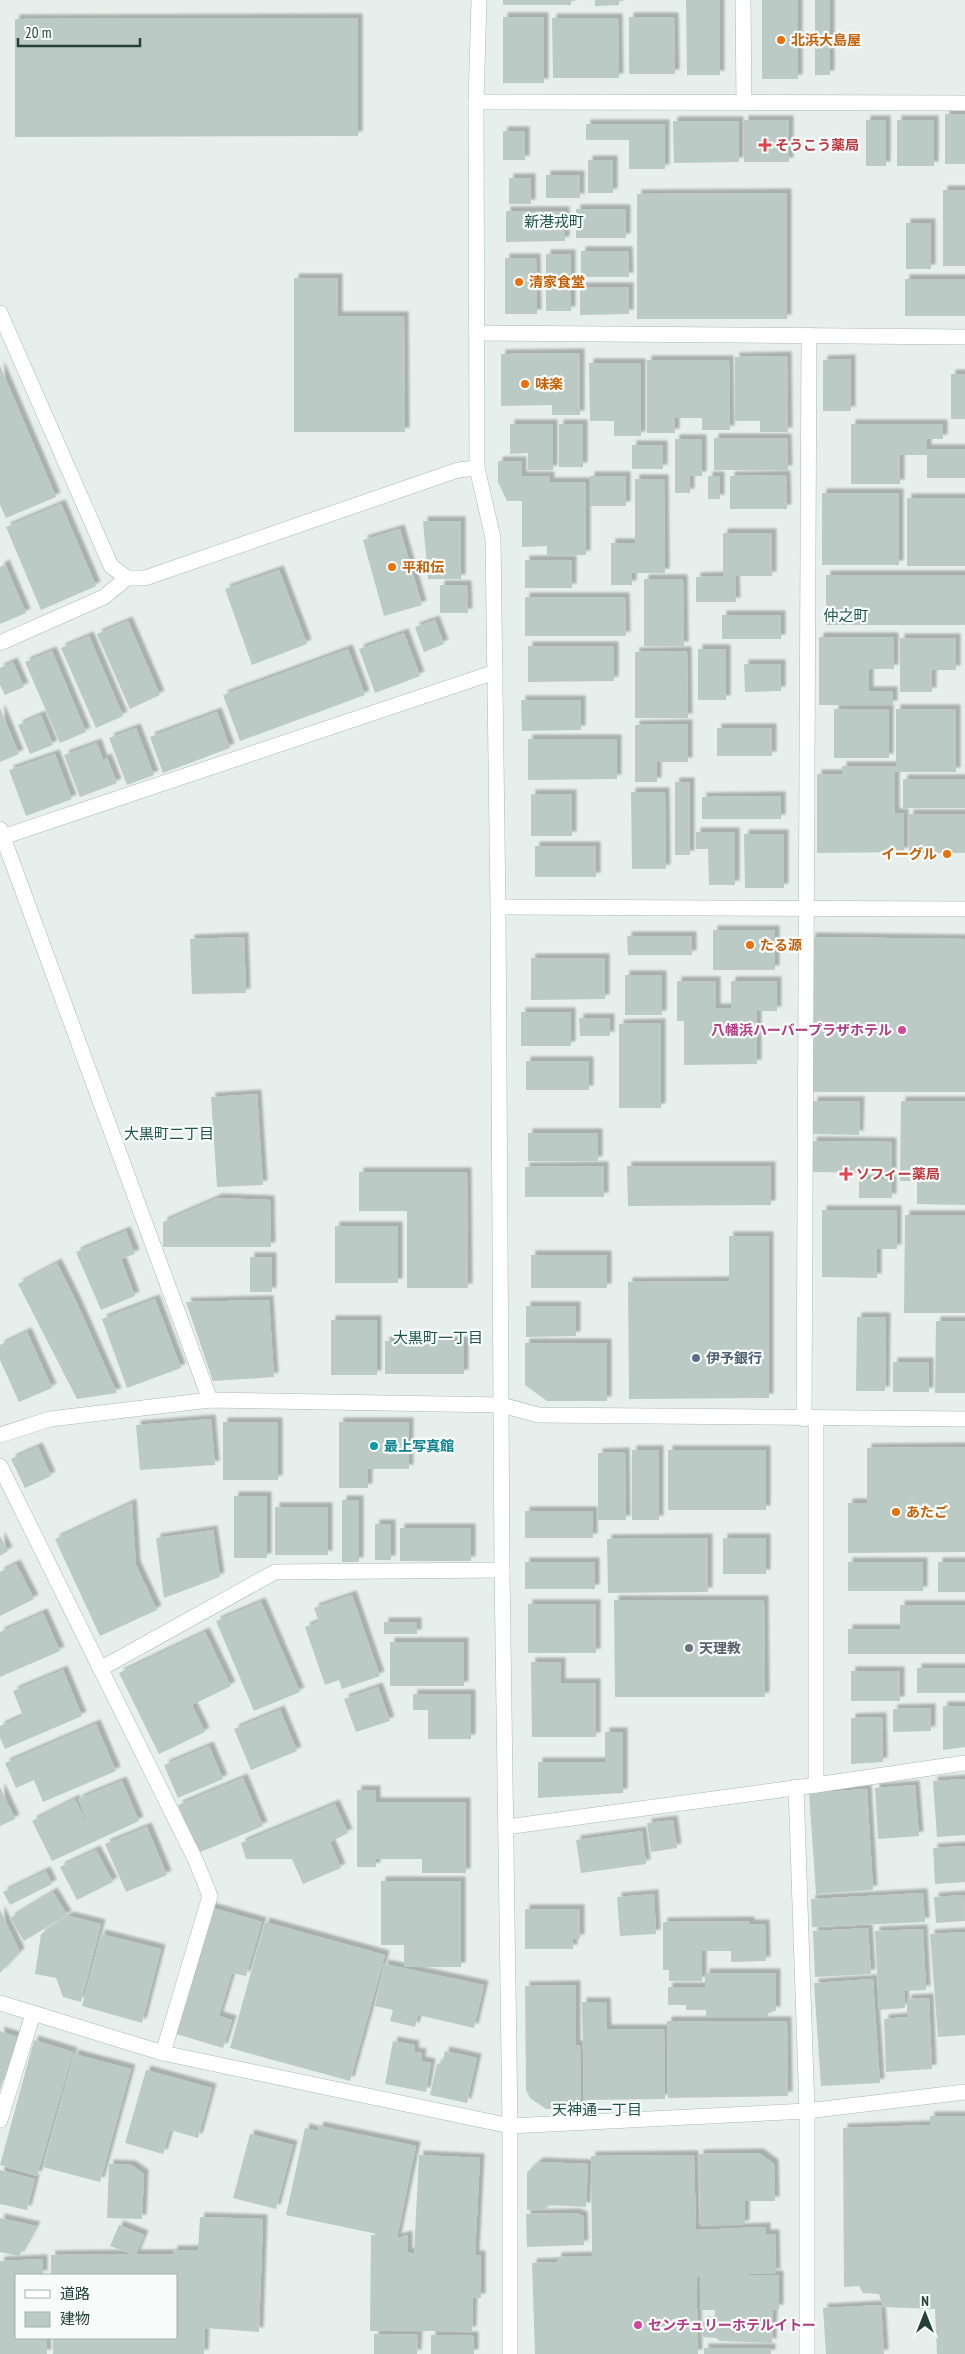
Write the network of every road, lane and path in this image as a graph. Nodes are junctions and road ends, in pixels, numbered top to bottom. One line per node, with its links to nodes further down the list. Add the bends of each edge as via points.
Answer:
1 (478, 0): 3 (street)
2 (743, 0): 4 (street)
3 (476, 102): 4 (street); 7 (street)
4 (744, 102): 5 (street)
5 (965, 103)
6 (0, 313): 11 (street, via 112,566)
7 (477, 333): 8 (street); 10 (street)
8 (809, 335): 9 (street); 16 (street)
9 (965, 337)
10 (477, 468): 11 (street, via 458,470 145,578); 13 (street, via 493,538)
11 (127, 578): 12 (street, via 104,597)
12 (0, 643)
13 (495, 672): 14 (street); 15 (street)
14 (1, 835): 18 (street)
15 (498, 907): 16 (street); 19 (street)
16 (805, 910): 17 (street); 20 (street)
17 (965, 910)
18 (210, 1400): 19 (street); 22 (street, via 50,1419)
19 (502, 1405): 20 (street, via 538,1415); 24 (street)
20 (810, 1419): 21 (street); 27 (street)
21 (965, 1419)
22 (0, 1435)
23 (0, 1466): 25 (street)
24 (502, 1570): 25 (street, via 275,1572); 29 (street)
25 (100, 1669): 32 (street, via 196,1861 210,1896)
26 (965, 1763): 27 (street)
27 (816, 1785): 28 (street)
28 (796, 1787): 29 (street); 34 (street)
29 (506, 1827): 36 (street)
30 (0, 2003): 31 (street)
31 (33, 2014): 32 (street); 35 (street)
32 (163, 2053): 36 (street)
33 (965, 2092): 34 (street)
34 (808, 2111): 36 (street); 38 (street)
35 (0, 2120)
36 (510, 2126): 37 (street)
37 (510, 2354)
38 (807, 2354)

